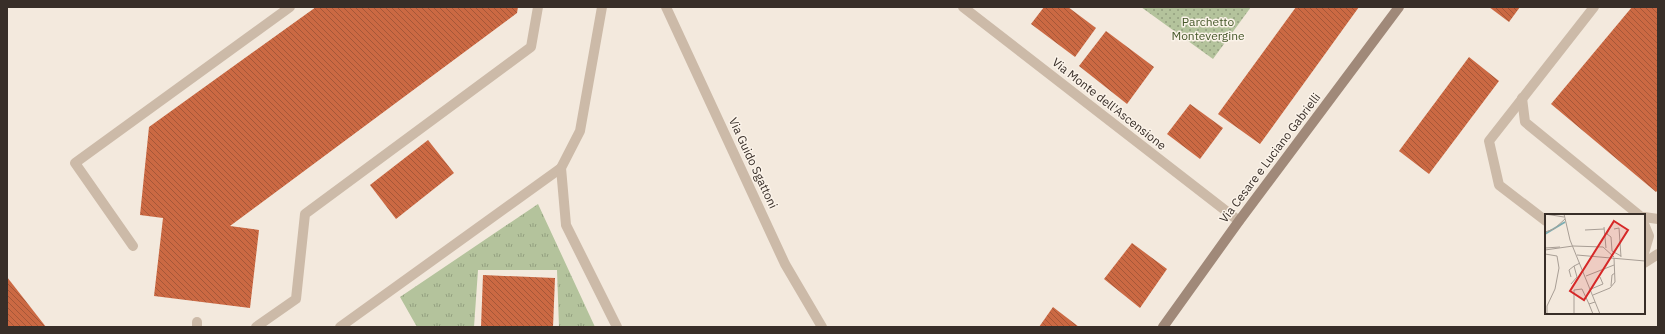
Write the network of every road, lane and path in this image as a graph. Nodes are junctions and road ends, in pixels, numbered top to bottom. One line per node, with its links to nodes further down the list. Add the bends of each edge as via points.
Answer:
1 (290, 7): 16 (street, via 75,163)
2 (538, 7): 20 (street, via 531,47 305,214 296,299)
3 (602, 7): 9 (street, via 580,131)
4 (666, 7): 23 (street, Via Guido Sgattoni, via 785,264)
5 (963, 7): 14 (street, Via Monte dell'Ascensione)
6 (1399, 7): 14 (main road, Via Cesare e Luciano Gabrielli)
7 (1594, 7): 8 (street)
8 (1522, 98): 10 (street, via 1525,122); 13 (street, via 1489,141 1499,185)
9 (561, 168): 21 (street); 22 (street, via 566,225)
10 (1638, 214)
11 (1645, 217): 12 (street)
12 (1658, 219)
13 (1545, 220)
14 (1239, 221): 24 (main road, Via Cesare e Luciano Gabrielli)
15 (1645, 226): 17 (street, via 1649,236)
16 (134, 246)
17 (1645, 249)
18 (1658, 254): 19 (street)
19 (1645, 262)
20 (256, 327)
21 (340, 327)
22 (617, 327)
23 (822, 327)
24 (1164, 327)

